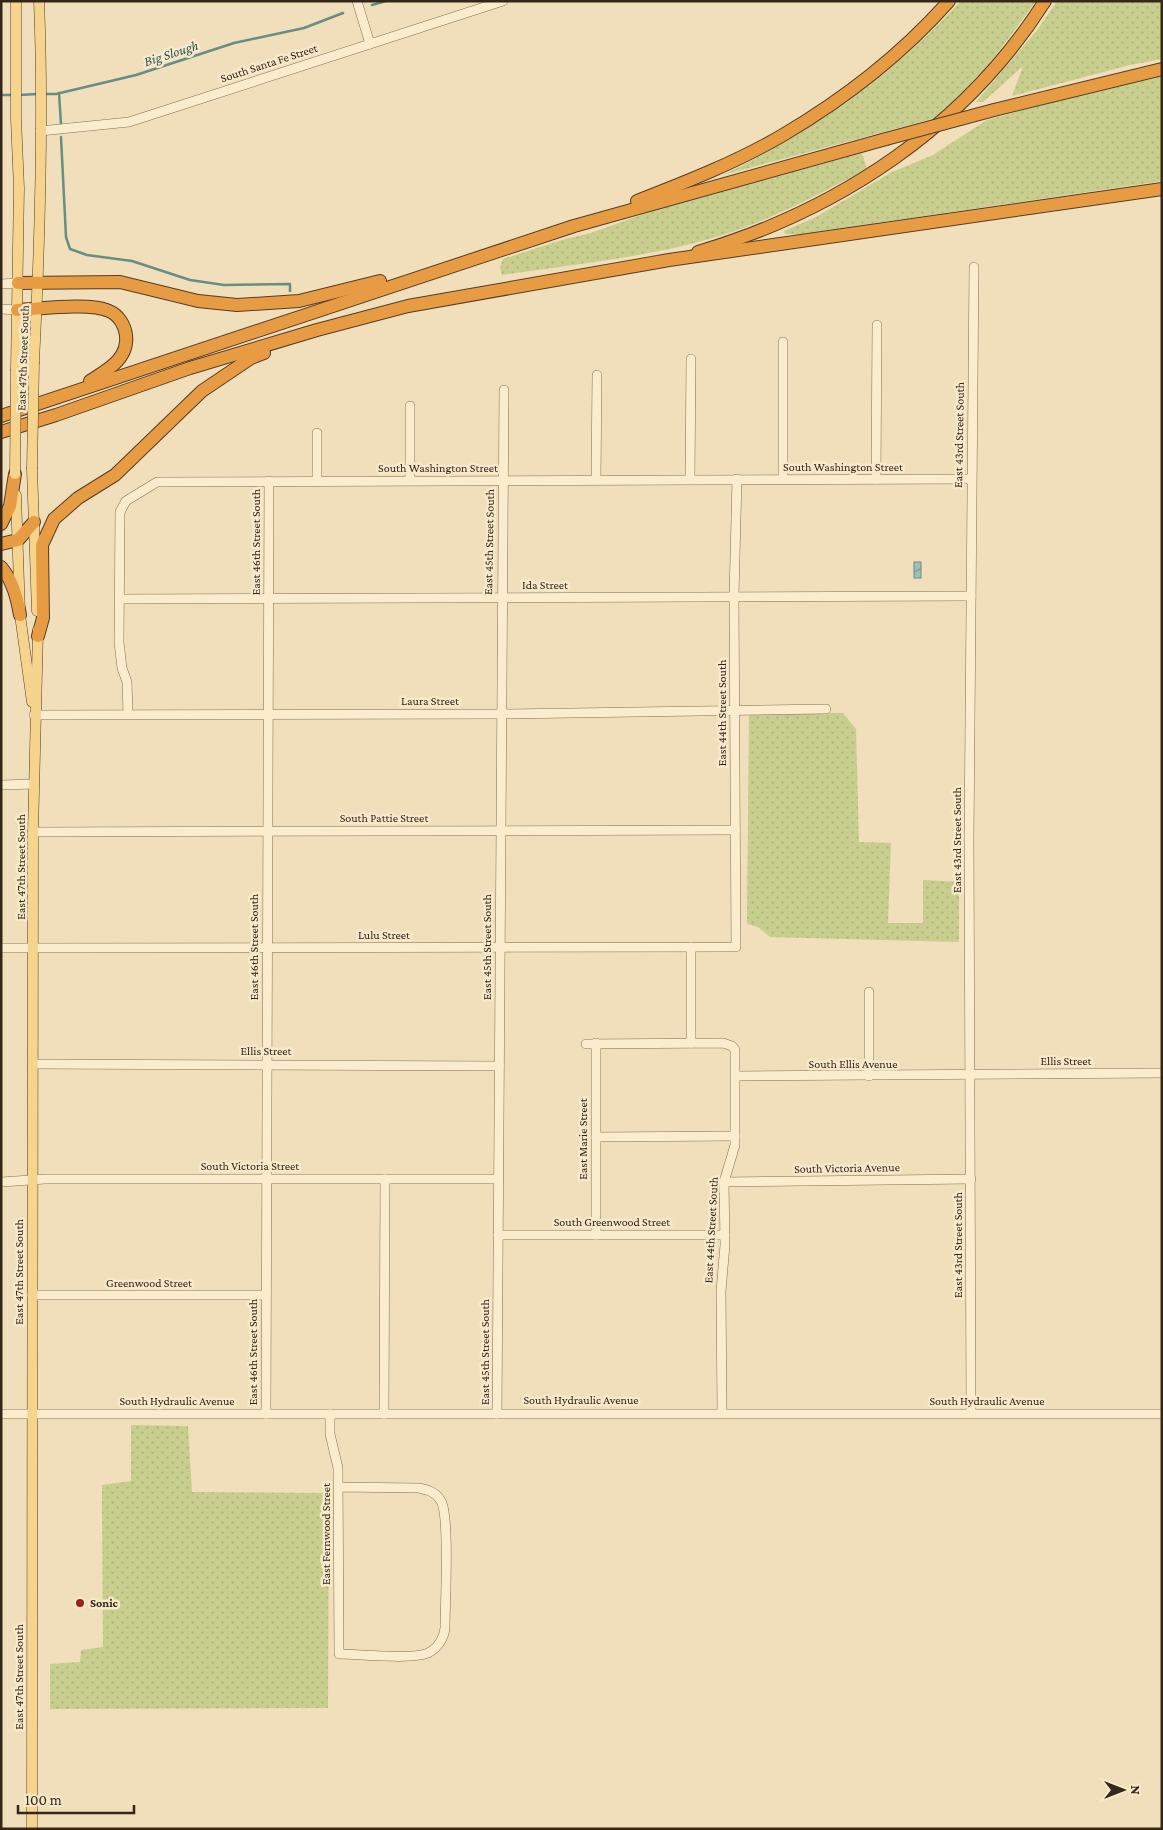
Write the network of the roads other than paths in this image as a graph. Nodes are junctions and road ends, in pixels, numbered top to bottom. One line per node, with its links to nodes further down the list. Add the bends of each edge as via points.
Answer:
1 (16, 1): 16 (main road, East 47th Street South)
2 (38, 1): 9 (main road, East 47th Street South)
3 (357, 1): 7 (street)
4 (503, 1): 7 (street, South Santa Fe Street)
5 (949, 1): 11 (highway, via 926,27 860,83 782,136 695,178)
6 (1045, 1): 13 (highway, via 1011,50 964,102 889,164 829,200 793,217)
7 (370, 44): 9 (street, South Santa Fe Street, via 129,122)
8 (1162, 68): 11 (highway, bridge, via 886,139)
9 (40, 131): 15 (main road, East 47th Street South)
10 (1162, 189): 13 (highway)
11 (574, 226): 12 (highway)
12 (503, 249): 15 (highway, via 339,292 275,303 237,305 198,300 120,282); 26 (highway)
13 (669, 260): 22 (highway, via 408,306)
14 (974, 266): 37 (street, East 43rd Street South)
15 (38, 282): 16 (highway); 19 (main road, East 47th Street South)
16 (18, 283): 17 (street); 20 (main road, East 47th Street South)
17 (1, 284)
18 (1, 309): 20 (street)
19 (37, 309): 20 (highway); 26 (highway, via 75,307 109,311 125,328 123,354 115,365); 43 (main road, East 47th Street South, bridge, via 32,469)
20 (17, 310): 32 (main road, East 47th Street South, bridge)
21 (878, 325): 36 (street)
22 (317, 330): 30 (highway, via 190,368); 54 (highway, via 251,358 202,391 115,476 78,498 54,519 42,545 43,618)
23 (784, 342): 35 (street)
24 (690, 359): 33 (street)
25 (597, 375): 40 (street)
26 (76, 390): 29 (highway)
27 (504, 390): 39 (street, East 45th Street South)
28 (410, 406): 38 (street)
29 (1, 416)
30 (1, 432)
31 (317, 433): 42 (street)
32 (15, 474): 44 (highway, via 10,506); 45 (main road, East 47th Street South)
33 (690, 479): 34 (street, South Washington Street); 40 (street, South Washington Street)
34 (737, 479): 35 (street, South Washington Street); 48 (street, East 44th Street South)
35 (783, 479): 36 (street, South Washington Street)
36 (876, 479): 37 (street, South Washington Street)
37 (971, 479): 49 (street, East 43rd Street South)
38 (410, 480): 39 (street, South Washington Street); 42 (street, South Washington Street)
39 (503, 480): 40 (street, South Washington Street); 51 (street, East 45th Street South)
40 (596, 480)
41 (269, 481): 42 (street, South Washington Street); 50 (street, East 46th Street South); 52 (street, South Washington Street, via 157,482 126,501 120,512)
42 (318, 481)
43 (34, 522): 45 (highway); 54 (main road, East 47th Street South)
44 (1, 524)
45 (18, 540): 46 (highway); 53 (main road, East 47th Street South)
46 (1, 544)
47 (1, 567): 53 (highway, via 17,597)
48 (734, 596): 49 (street, Ida Street); 51 (street, Ida Street); 56 (street, East 44th Street South)
49 (971, 596): 80 (street, East 43rd Street South)
50 (268, 598): 51 (street, Ida Street); 52 (street, Ida Street); 58 (street, East 46th Street South)
51 (501, 598): 59 (street, East 45th Street South)
52 (120, 599): 57 (street, South Washington Street, via 118,642 127,682)
53 (20, 615): 60 (main road, East 47th Street South)
54 (38, 636): 60 (main road, East 47th Street South)
55 (826, 709): 56 (street, Laura Street)
56 (734, 710): 59 (street, Laura Street); 65 (street, East 44th Street South)
57 (128, 714): 58 (street, Laura Street); 60 (street, Laura Street)
58 (267, 714): 59 (street, Laura Street); 63 (street, East 46th Street South)
59 (501, 714): 64 (street, East 45th Street South)
60 (34, 715): 61 (main road, East 47th Street South)
61 (34, 784): 62 (street); 66 (main road, East 47th Street South)
62 (1, 785)
63 (267, 830): 64 (street, South Pattie Street); 66 (street, South Pattie Street); 67 (street, East 46th Street South)
64 (500, 830): 65 (street, South Pattie Street); 68 (street, East 45th Street South)
65 (735, 830): 70 (street, East 44th Street South)
66 (33, 832): 72 (main road, East 47th Street South)
67 (266, 947): 68 (street, Lulu Street); 72 (street, Lulu Street); 78 (street, East 46th Street South)
68 (499, 947): 69 (street, Lulu Street); 79 (street, East 45th Street South)
69 (690, 947): 70 (street, Lulu Street); 74 (street)
70 (736, 947)
71 (1, 948): 72 (street, Lulu Street)
72 (33, 948): 77 (main road, East 47th Street South)
73 (869, 992): 83 (street)
74 (691, 1043): 76 (street); 82 (street, East 44th Street South, via 728,1044 735,1050)
75 (586, 1044): 76 (street)
76 (596, 1044): 85 (street, East Marie Street)
77 (33, 1064): 78 (street, Ellis Street); 90 (main road, East 47th Street South)
78 (266, 1064): 79 (street, Ellis Street); 86 (street, East 46th Street South)
79 (499, 1066): 88 (street, East 45th Street South)
80 (970, 1073): 81 (street, Ellis Street); 83 (street, South Ellis Avenue, via 957,1076); 89 (street, East 43rd Street South)
81 (1162, 1073)
82 (736, 1076): 83 (street, South Ellis Avenue); 84 (street, East 44th Street South)
83 (869, 1076)
84 (735, 1136): 85 (street); 92 (street, East 44th Street South)
85 (596, 1137): 93 (street, East Marie Street)
86 (266, 1179): 87 (street, South Victoria Street); 90 (street, South Victoria Street); 97 (street, East 46th Street South)
87 (385, 1179): 88 (street, South Victoria Street); 104 (street)
88 (498, 1179): 94 (street, East 45th Street South)
89 (971, 1179): 92 (street, South Victoria Avenue); 99 (street, East 43rd Street South)
90 (32, 1180): 91 (street, South Victoria Street); 96 (main road, East 47th Street South)
91 (1, 1182)
92 (724, 1182): 95 (street, East 44th Street South)
93 (596, 1234): 94 (street, South Greenwood Street); 95 (street, South Greenwood Street)
94 (498, 1235): 105 (street, East 45th Street South)
95 (725, 1235): 98 (street, East 44th Street South, via 721,1291)
96 (32, 1295): 97 (street, Greenwood Street); 101 (main road, East 47th Street South)
97 (266, 1295): 102 (street, East 46th Street South)
98 (722, 1413): 99 (street, South Hydraulic Avenue); 105 (street, South Hydraulic Avenue)
99 (971, 1413): 106 (street, South Hydraulic Avenue)
100 (1, 1414): 101 (street, South Hydraulic Avenue)
101 (32, 1414): 102 (street, South Hydraulic Avenue); 108 (main road, East 47th Street South)
102 (266, 1414): 103 (street, South Hydraulic Avenue)
103 (330, 1414): 104 (street, South Hydraulic Avenue); 107 (street, East Fernwood Street)
104 (384, 1414): 105 (street, South Hydraulic Avenue)
105 (497, 1414)
106 (1162, 1414)
107 (338, 1488): 107 (street, East Fernwood Street, via 419,1488 436,1495 443,1505 445,1628 440,1644 428,1653 339,1654)
108 (32, 1829)

